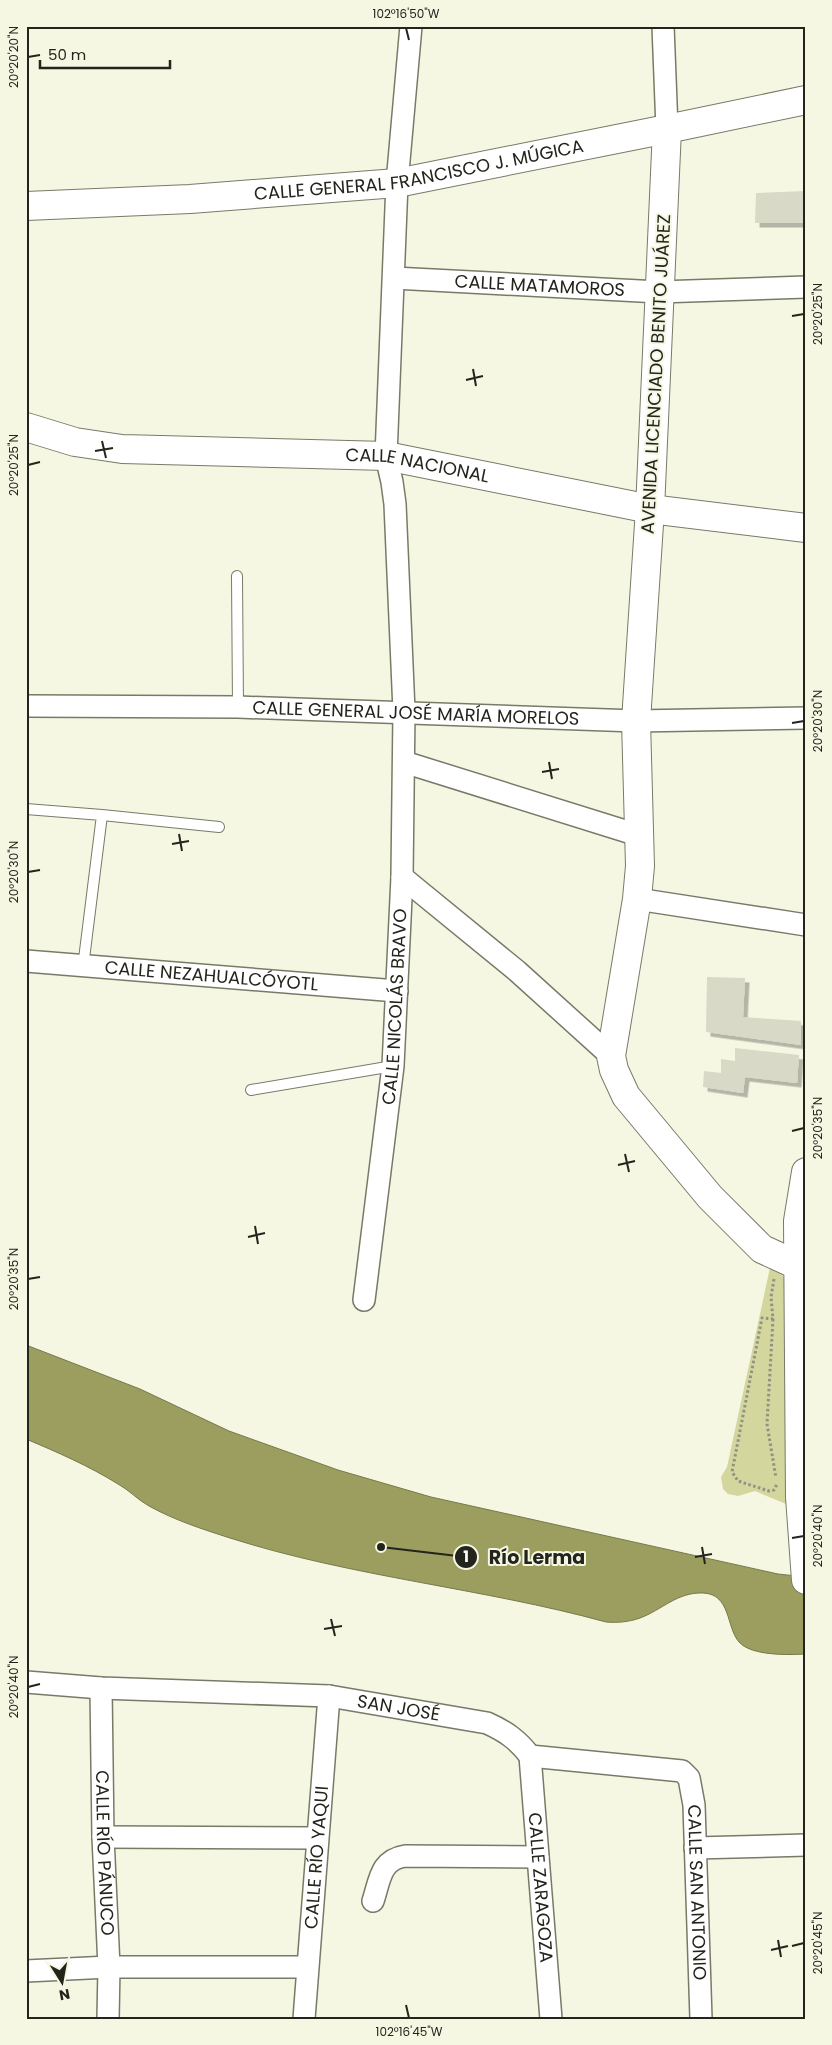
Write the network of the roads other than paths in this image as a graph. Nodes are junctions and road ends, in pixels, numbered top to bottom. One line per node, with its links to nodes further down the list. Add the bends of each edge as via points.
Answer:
1 (411, 26): 5 (street, CALLE NICOLÁS BRAVO)
2 (662, 26): 4 (street, AVENIDA LICENCIADO BENITO JUÁREZ)
3 (806, 100): 4 (street, CALLE GENERAL FRANCISCO J. MÚGICA)
4 (667, 129): 5 (street, CALLE GENERAL FRANCISCO J. MÚGICA); 9 (street, AVENIDA LICENCIADO BENITO JUÁREZ)
5 (397, 183): 6 (street, CALLE GENERAL FRANCISCO J. MÚGICA, via 190,199); 7 (street, CALLE NICOLÁS BRAVO)
6 (26, 206)
7 (394, 278): 9 (street, CALLE MATAMOROS); 11 (street, CALLE NICOLÁS BRAVO)
8 (806, 288): 9 (street, CALLE MATAMOROS)
9 (659, 292): 12 (street, AVENIDA LICENCIADO BENITO JUÁREZ)
10 (26, 427): 11 (street, CALLE NACIONAL, via 75,442 122,449)
11 (386, 456): 12 (street, CALLE NACIONAL); 17 (street, CALLE NICOLÁS BRAVO, via 395,504)
12 (650, 508): 13 (street, CALLE NACIONAL); 19 (street, AVENIDA LICENCIADO BENITO JUÁREZ)
13 (806, 528)
14 (237, 576): 16 (lane)
15 (26, 706): 16 (street, CALLE GENERAL JOSÉ MARÍA MORELOS)
16 (238, 707): 17 (street, CALLE GENERAL JOSÉ MARÍA MORELOS)
17 (404, 711): 19 (street, CALLE GENERAL JOSÉ MARÍA MORELOS); 20 (street, CALLE NICOLÁS BRAVO)
18 (806, 718): 19 (street, CALLE GENERAL JOSÉ MARÍA MORELOS)
19 (636, 721): 24 (street, AVENIDA LICENCIADO BENITO JUÁREZ)
20 (404, 762): 24 (street); 25 (street, CALLE NICOLÁS BRAVO)
21 (26, 808): 22 (lane)
22 (102, 815): 23 (lane); 29 (lane)
23 (219, 827)
24 (641, 836): 26 (street, AVENIDA LICENCIADO BENITO JUÁREZ)
25 (402, 877): 30 (street, CALLE NICOLÁS BRAVO); 31 (street, via 517,972)
26 (637, 898): 27 (street); 31 (street, AVENIDA LICENCIADO BENITO JUÁREZ)
27 (806, 925)
28 (26, 961): 29 (street, CALLE NEZAHUALCÓYOTL)
29 (83, 967): 30 (street, CALLE NEZAHUALCÓYOTL)
30 (397, 991): 32 (street, CALLE NICOLÁS BRAVO)
31 (611, 1056): 35 (street, via 626,1096 710,1197 762,1249)
32 (393, 1066): 33 (lane); 36 (street, CALLE NICOLÁS BRAVO)
33 (252, 1090)
34 (806, 1172): 35 (street, via 798,1221)
35 (802, 1268): 37 (street, via 800,1497)
36 (364, 1300)
37 (806, 1580)
38 (26, 1682): 39 (street, SAN JOSÉ)
39 (101, 1688): 40 (street, SAN JOSÉ); 42 (street, CALLE RÍO PÁNUCO)
40 (329, 1696): 41 (street, SAN JOSÉ, via 487,1723 519,1742); 43 (street, CALLE RÍO YAQUI)
41 (530, 1756): 45 (street, CALLE SAN ANTONIO, via 682,1771 689,1778 693,1790); 46 (street, CALLE ZARAGOZA)
42 (103, 1837): 43 (street); 48 (street, CALLE RÍO PÁNUCO)
43 (317, 1838): 49 (street, CALLE RÍO YAQUI)
44 (806, 1845): 45 (street)
45 (695, 1848): 54 (street, CALLE SAN ANTONIO)
46 (538, 1857): 47 (street, via 394,1858 385,1865); 53 (street, CALLE ZARAGOZA)
47 (373, 1901)
48 (109, 1967): 49 (street); 50 (street); 51 (street, CALLE RÍO PÁNUCO)
49 (307, 1967): 52 (street, CALLE RÍO YAQUI)
50 (26, 1972)
51 (108, 2019)
52 (304, 2019)
53 (551, 2019)
54 (701, 2019)

